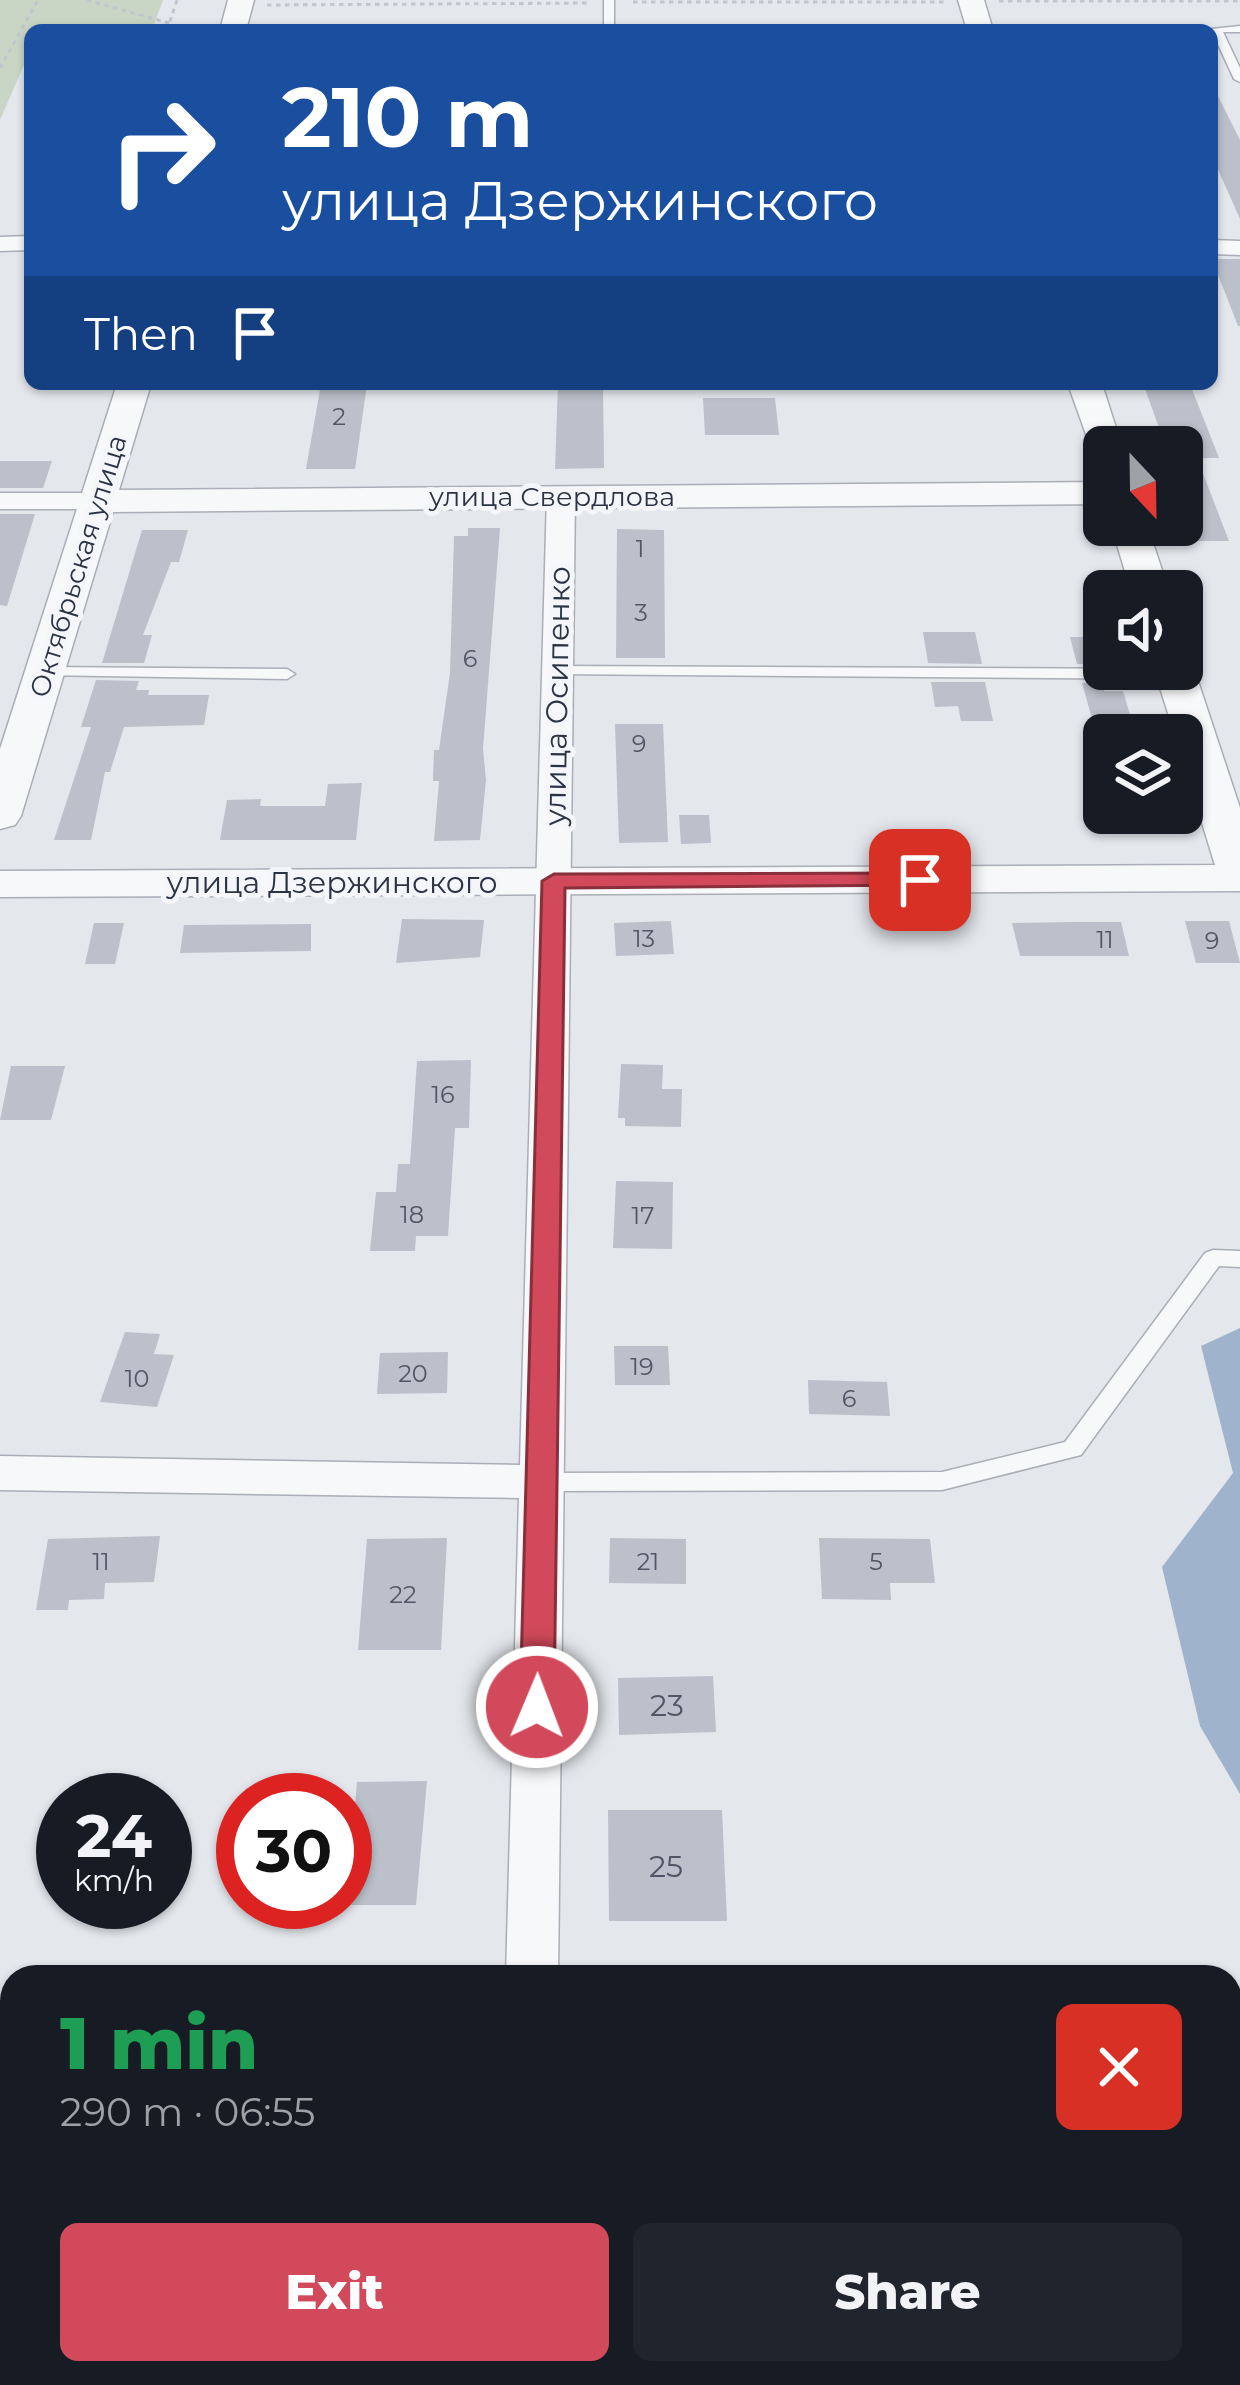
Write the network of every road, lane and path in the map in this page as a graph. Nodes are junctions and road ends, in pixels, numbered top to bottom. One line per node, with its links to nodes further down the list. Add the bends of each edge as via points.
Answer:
1 (87, 0): 7 (path)
2 (177, 0): 7 (path)
3 (609, 1): 4 (path); 6 (path)
4 (972, 1): 5 (path)
5 (1240, 1)
6 (252, 9)
7 (169, 23)
8 (24, 25): 10 (path)
9 (1218, 33): 11 (lane)
10 (0, 68)
11 (1240, 79)
12 (132, 390): 17 (street, Октябрьская улица)
13 (1087, 390): 14 (street)
14 (1098, 426)
15 (1083, 493): 16 (street, улица Свердлова)
16 (561, 495): 17 (street, улица Свердлова); 19 (street, улица Осипенко)
17 (99, 500): 18 (street, улица Свердлова); 20 (street, Октябрьская улица)
18 (0, 501)
19 (558, 671): 21 (lane); 26 (street, улица Осипенко)
20 (46, 672): 22 (lane); 24 (street, Октябрьская улица)
21 (1083, 672)
22 (287, 674)
23 (1181, 690): 25 (street)
24 (0, 816)
25 (1240, 876): 26 (street, улица Дзержинского)
26 (554, 881): 27 (street, улица Дзержинского); 30 (street, улица Осипенко)
27 (0, 884)
28 (1240, 1259): 30 (lane, via 1214,1258 1073,1449 942,1481)
29 (0, 1473): 30 (street)
30 (542, 1482): 31 (street, улица Осипенко)
31 (532, 1965)

